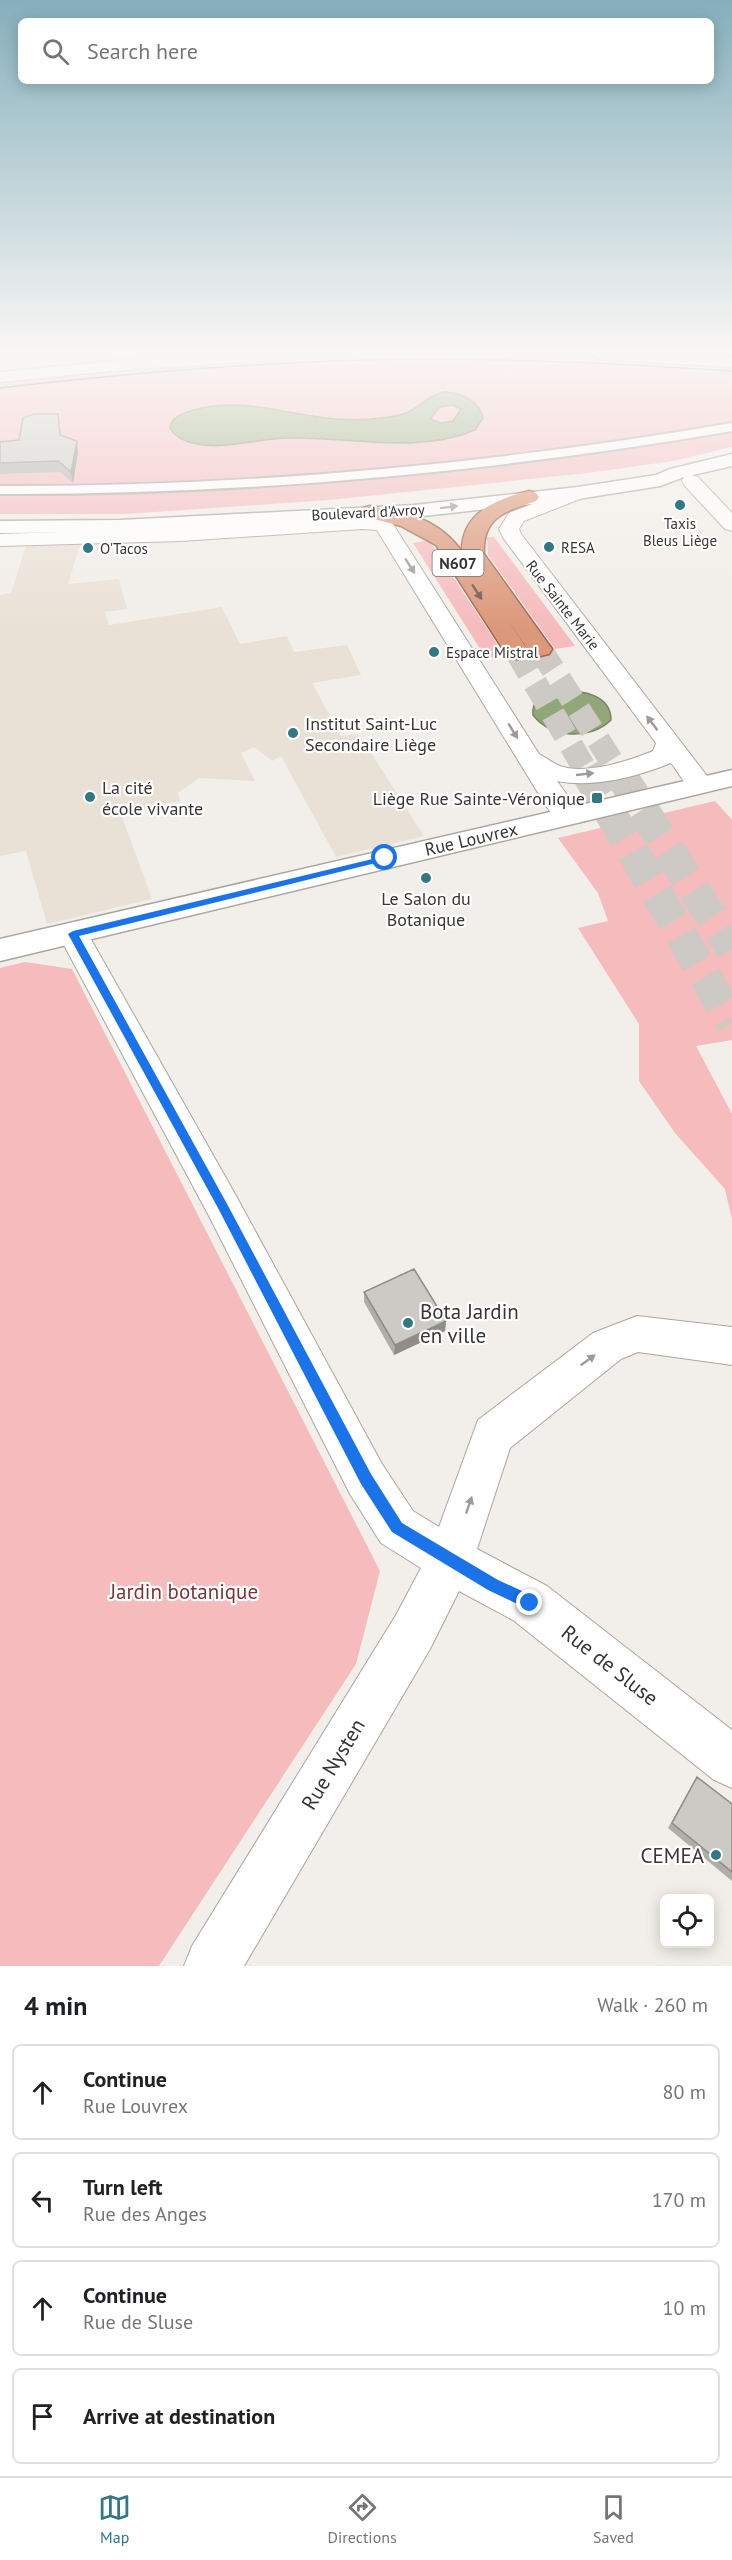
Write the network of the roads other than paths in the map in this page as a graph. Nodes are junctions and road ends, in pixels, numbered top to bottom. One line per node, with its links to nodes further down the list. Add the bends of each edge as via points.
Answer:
1 (621, 446): 6 (street, via 443,467 282,480 81,491)
2 (732, 460): 4 (main road, Boulevard d'Avroy)
3 (732, 473): 5 (main road)
4 (660, 480): 5 (main road); 7 (main road, Boulevard d'Avroy)
5 (691, 481): 10 (street)
6 (0, 490)
7 (578, 493): 8 (main road, Boulevard d'Avroy); 15 (street, Rue Sainte Marie, one-way to 7, via 511,535 509,529 516,517)
8 (529, 497): 9 (main road, Boulevard d'Avroy, one-way to 8); 13 (highway, N607, via 486,516 475,528 471,541 473,554)
9 (372, 517): 11 (main road, Boulevard d'Avroy); 12 (street, Boulevard d'Avroy, via 194,536); 14 (highway, N607, one-way to 14, via 399,517 433,532 444,542); 16 (street, one-way to 16, via 384,525)
10 (732, 525)
11 (0, 527)
12 (0, 540)
13 (540, 649)
14 (517, 652)
15 (668, 745): 16 (street, one-way to 15, via 558,774 580,776 646,764 664,756); 18 (street, Rue Sainte Marie)
16 (530, 759): 19 (street)
17 (732, 778): 18 (main road, Rue Louvrex)
18 (701, 785): 19 (main road, Rue Louvrex)
19 (568, 816): 20 (main road, Rue Louvrex)
20 (73, 934): 21 (main road, Rue Louvrex); 23 (street, Rue de Sluse, via 366,1479 397,1527)
21 (0, 951)
22 (732, 1346): 23 (street, Rue Nysten, one-way to 22, via 494,1436 570,1373 607,1346 636,1334)
23 (450, 1560): 24 (street, Rue de Sluse, via 530,1603); 25 (street, Rue Nysten, via 413,1632)
24 (732, 1762)
25 (212, 1966)

